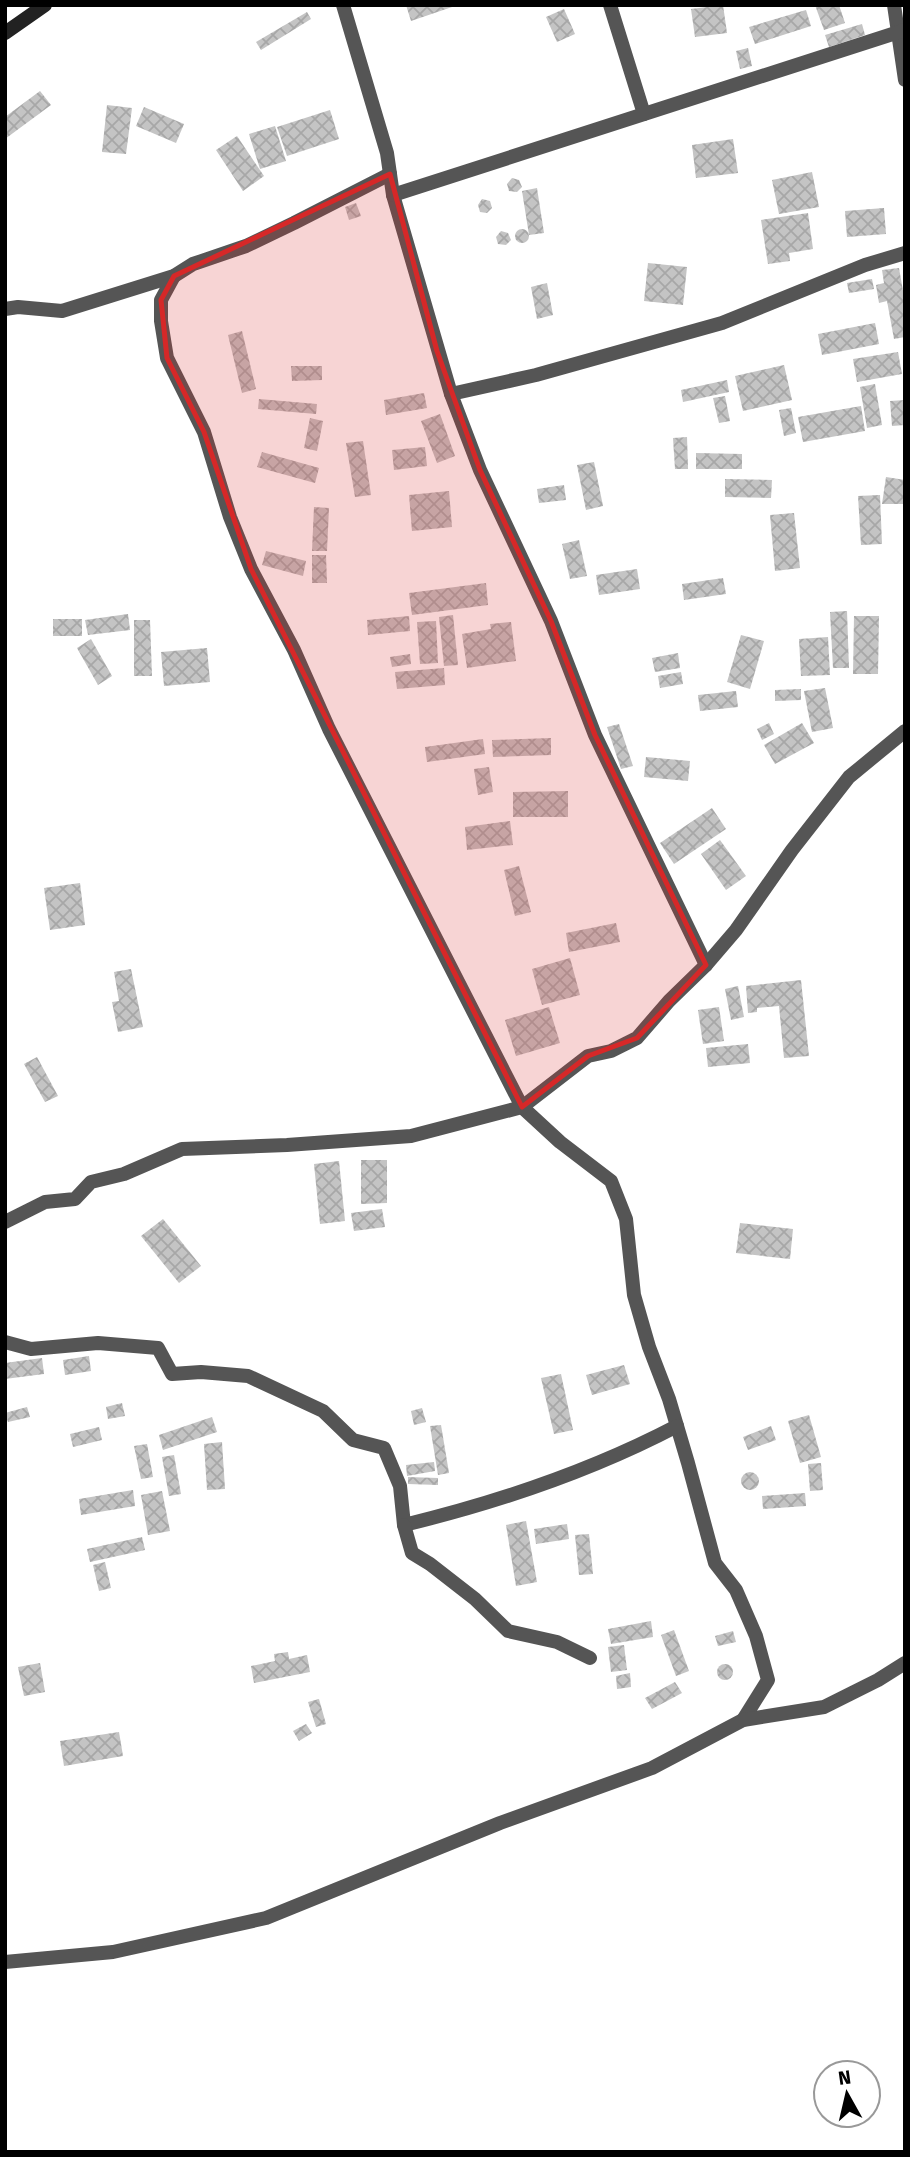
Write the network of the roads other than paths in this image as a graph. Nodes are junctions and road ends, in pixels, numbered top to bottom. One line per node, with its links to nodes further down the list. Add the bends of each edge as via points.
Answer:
1 (45, 5): 6 (street)
2 (343, 5): 9 (street)
3 (610, 5): 8 (street)
4 (894, 5): 5 (street)
5 (901, 31): 7 (street); 8 (street)
6 (5, 33)
7 (905, 80)
8 (644, 114): 10 (street)
9 (390, 174): 10 (street); 12 (street, via 295,223)
10 (393, 195): 14 (street)
11 (905, 253): 14 (street, via 722,323 523,379)
12 (174, 276): 13 (street, via 62,311); 17 (street, via 161,300 167,358 204,432 251,569)
13 (5, 309)
14 (451, 394): 16 (street, via 480,470 551,621 595,735)
15 (905, 731): 16 (street, via 849,776)
16 (706, 965): 17 (street, via 636,1038 588,1056)
17 (522, 1107): 18 (street, via 411,1136 182,1149 124,1174 91,1182 75,1199 45,1202); 20 (street, via 611,1181 626,1219 634,1295)
18 (5, 1222)
19 (5, 1342): 21 (street, via 32,1349 98,1343 158,1348 172,1374 248,1376 323,1411 353,1440 384,1448 400,1486)
20 (677, 1426): 21 (street, via 560,1480); 24 (street, via 715,1563 736,1590 768,1680)
21 (404, 1525): 22 (street, via 412,1553 475,1598 508,1631 557,1642)
22 (590, 1657)
23 (905, 1664): 24 (street, via 824,1707)
24 (743, 1720): 25 (street, via 652,1768 500,1823 266,1918 113,1952)
25 (5, 1962)

